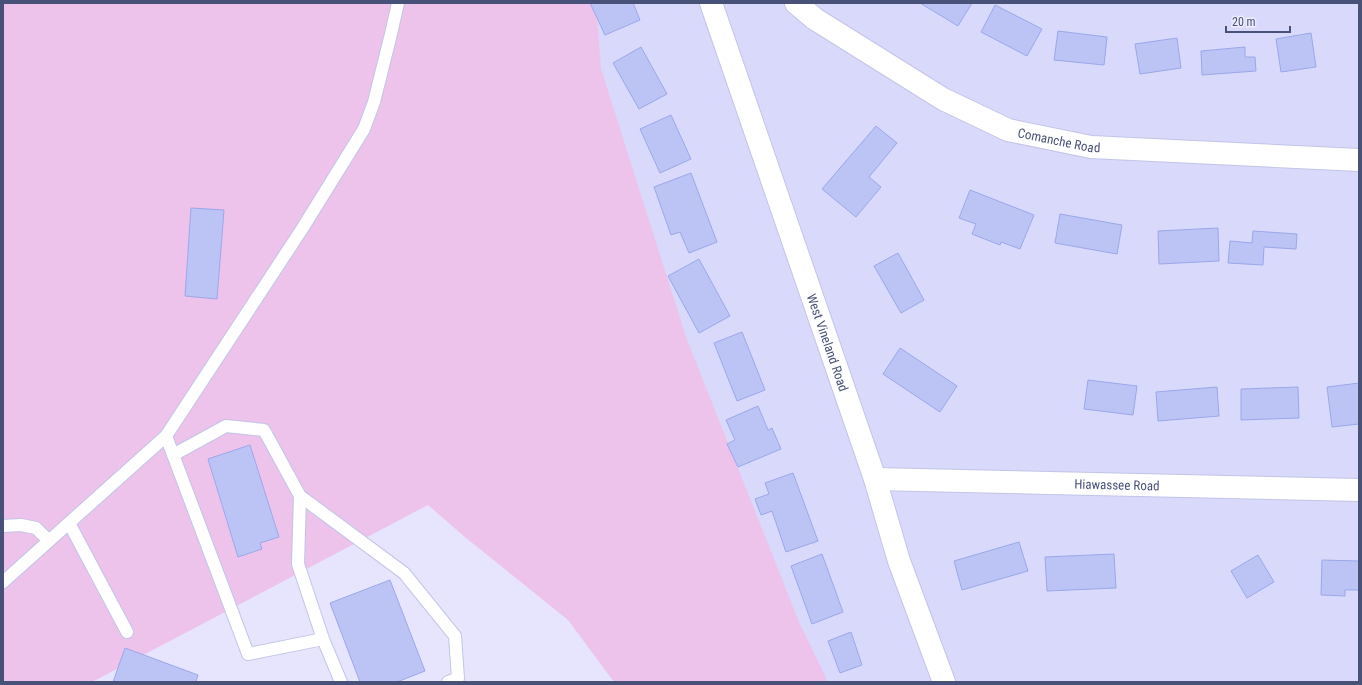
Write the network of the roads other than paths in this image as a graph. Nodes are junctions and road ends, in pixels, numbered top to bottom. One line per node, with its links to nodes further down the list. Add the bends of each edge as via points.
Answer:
1 (398, 3): 5 (lane, via 374,102 364,129 302,229)
2 (711, 3): 7 (street, West Vineland Road)
3 (796, 3): 4 (street, Comanche Road, via 815,19 943,99 1008,130 1091,148)
4 (1359, 160)
5 (166, 436): 6 (lane); 10 (lane)
6 (173, 455): 9 (lane, via 226,426 264,430); 15 (lane, via 248,654)
7 (875, 479): 8 (street, Hiawassee Road); 18 (street, West Vineland Road, via 898,561)
8 (1359, 490)
9 (300, 496): 15 (lane, via 298,564); 17 (lane, via 404,573 455,636 458,678)
10 (69, 523): 12 (lane); 14 (lane)
11 (3, 526): 12 (lane, via 21,525 36,528)
12 (49, 541): 13 (lane)
13 (3, 582)
14 (127, 632)
15 (323, 639): 16 (lane)
16 (341, 682)
17 (448, 682)
18 (944, 682)

